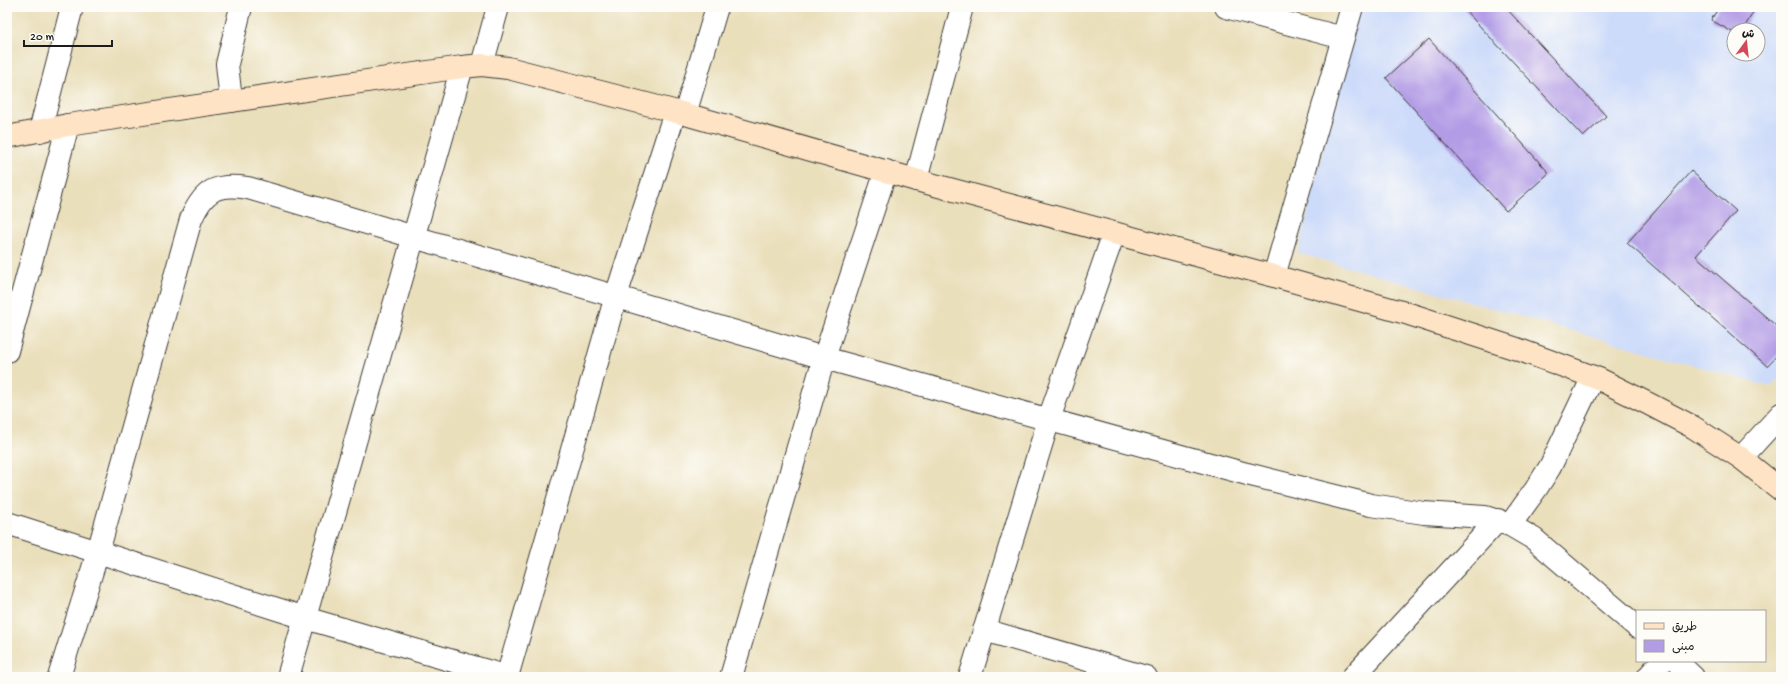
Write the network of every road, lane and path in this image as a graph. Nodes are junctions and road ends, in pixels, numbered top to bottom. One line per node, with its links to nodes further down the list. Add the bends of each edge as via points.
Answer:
1 (72, 7): 13 (street)
2 (241, 7): 10 (street, via 227,64)
3 (498, 7): 9 (street)
4 (717, 7): 11 (street)
5 (962, 7): 16 (street)
6 (1226, 7): 8 (street)
7 (1352, 7): 8 (street)
8 (1343, 38): 19 (street)
9 (472, 66): 10 (street); 11 (street, via 508,68); 18 (street)
10 (231, 101): 12 (street)
11 (680, 113): 15 (street); 20 (street)
12 (68, 125): 13 (street); 21 (street)
13 (40, 131): 14 (street)
14 (7, 137)
15 (886, 171): 16 (street); 22 (street)
16 (916, 180): 17 (street)
17 (1114, 233): 19 (street); 25 (street)
18 (413, 237): 20 (street); 30 (street, via 248,188 222,187 206,195 198,204 191,220); 31 (street)
19 (1274, 276): 23 (street, via 1409,314)
20 (616, 296): 22 (street); 38 (street)
21 (7, 351)
22 (824, 358): 25 (street); 39 (street)
23 (1593, 377): 26 (street, via 1693,427); 28 (street, via 1550,467 1536,489)
24 (1781, 414): 26 (street)
25 (1049, 419): 28 (street, via 1247,474 1372,505 1424,513 1485,517); 33 (street)
26 (1741, 458): 27 (street)
27 (1779, 483)
28 (1504, 522): 32 (street, via 1534,539); 42 (street)
29 (7, 524): 30 (street)
30 (98, 552): 31 (street); 36 (street)
31 (305, 618): 37 (street); 38 (street)
32 (1636, 626)
33 (984, 630): 40 (street); 41 (street)
34 (1661, 662): 43 (street)
35 (1677, 662): 44 (street)
36 (59, 677)
37 (288, 677)
38 (507, 677)
39 (731, 677)
40 (970, 677)
41 (1146, 677)
42 (1352, 677)
43 (1648, 677)
44 (1693, 677)

